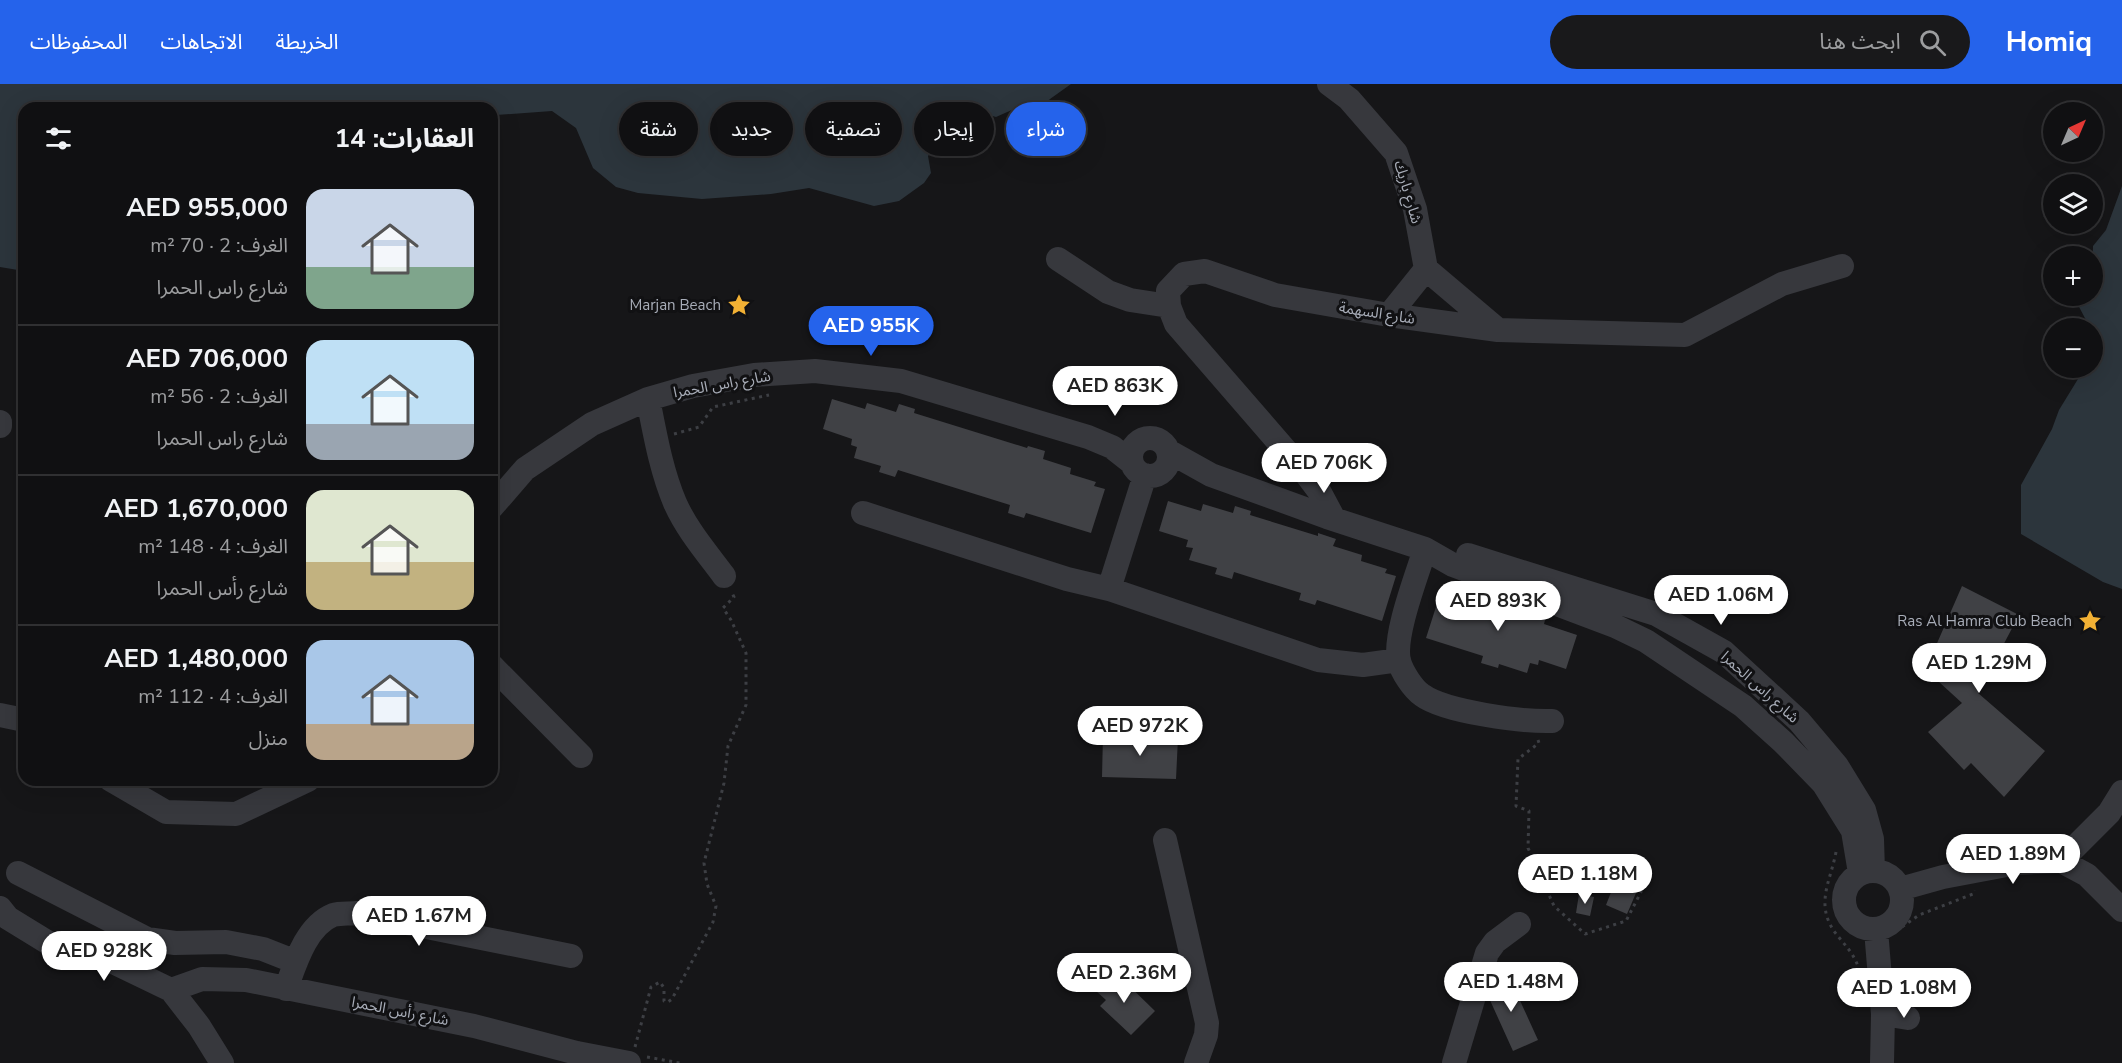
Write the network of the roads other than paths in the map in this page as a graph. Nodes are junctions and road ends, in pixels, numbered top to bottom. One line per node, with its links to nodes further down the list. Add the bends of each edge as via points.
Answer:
1 (1329, 84): 4 (street, شارع باريك, via 1349,99 1396,153 1415,209)
2 (1058, 259): 5 (street, via 1108,292)
3 (1842, 266): 7 (street, شارع السهمة, via 1782,284 1684,335)
4 (1426, 269): 6 (street); 7 (street)
5 (1169, 306): 6 (street, شارع السهمة, via 1168,291 1184,274 1205,271 1275,295); 12 (street, via 1176,324 1307,475)
6 (1389, 315): 7 (street, شارع السهمة)
7 (1498, 330)
8 (648, 399): 9 (street, شارع راس الحمرا, via 754,375 815,371 901,381); 11 (street, شارع راس الحمرا, via 592,424 525,469); 15 (street, via 675,503)
9 (1088, 437): 10 (street, شارع راس الحمرا); 10 (street, شارع راس الحمرا, via 1160,440)
10 (1152, 464): 12 (street, شارع راس الحمرا, via 1210,475); 16 (street)
11 (498, 500)
12 (1327, 510): 14 (street, شارع راس الحمرا)
13 (863, 513): 16 (street)
14 (1425, 549): 17 (street, via 1406,609); 28 (street, شارع راس الحمرا, via 1454,565 1646,641 1743,706 1823,783 1853,831); 28 (street, شارع راس الحمرا, via 1460,553 1656,614 1724,652 1799,721 1837,766 1864,810 1872,839)
15 (724, 576)
16 (1109, 589): 17 (street, via 1318,660 1363,665)
17 (1399, 660): 21 (street, via 1421,695 1438,703)
18 (498, 672): 22 (street)
19 (0, 715): 20 (street)
20 (18, 719)
21 (1545, 727)
22 (581, 756)
23 (121, 786): 24 (street, via 166,812 236,814)
24 (295, 786)
25 (2122, 792): 27 (street, via 2109,813)
26 (1165, 840): 43 (street, via 1205,1010 1206,1035)
27 (2061, 861): 30 (street, via 2017,863); 32 (street, via 2087,875)
28 (1867, 872): 30 (street, via 1889,876); 34 (street, via 1851,880 1845,890 1846,913 1864,928)
29 (18, 873): 36 (street, via 147,939 226,942 263,949)
30 (1900, 889): 34 (street, via 1898,916)
31 (0, 908): 38 (street, via 8,918 52,945 115,963)
32 (2122, 910)
33 (1520, 924): 44 (street, via 1487,953)
34 (1885, 931): 39 (street, via 1880,976)
35 (572, 956): 36 (street, via 357,913 334,915 317,928)
36 (296, 962): 37 (street)
37 (286, 988): 38 (street, شارع رأس الحمرا, via 246,980 202,979); 41 (street, شارع رأس الحمرا, via 474,1026 577,1053)
38 (171, 990): 42 (street)
39 (1883, 1014): 40 (street); 45 (street)
40 (1908, 1018)
41 (636, 1058)
42 (222, 1063)
43 (1196, 1063)
44 (1454, 1063)
45 (1882, 1063)

